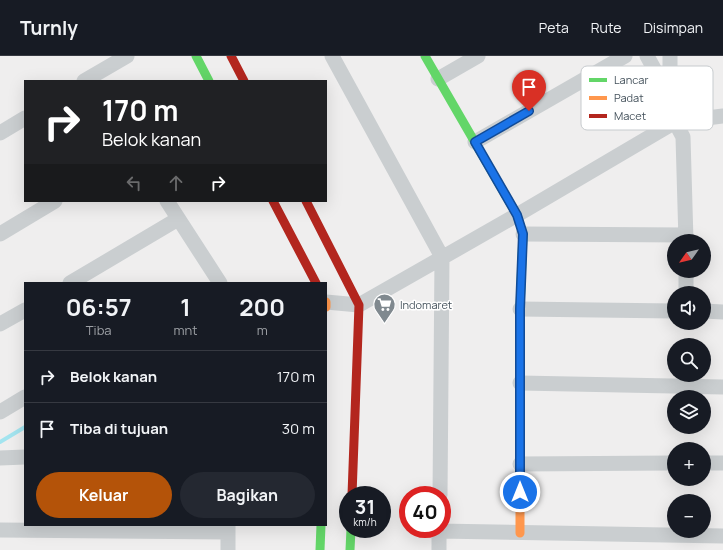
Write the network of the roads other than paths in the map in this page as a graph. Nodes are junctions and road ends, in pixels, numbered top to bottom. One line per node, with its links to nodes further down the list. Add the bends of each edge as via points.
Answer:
1 (127, 56): 11 (street)
2 (196, 56): 13 (street)
3 (231, 56): 14 (street)
4 (332, 56): 33 (street)
5 (425, 56): 12 (street)
6 (478, 56): 12 (street)
7 (625, 56): 9 (street)
8 (647, 56): 10 (street)
9 (608, 66)
10 (653, 66)
11 (93, 79)
12 (438, 79): 22 (street)
13 (208, 80)
14 (243, 80)
15 (581, 81): 22 (street)
16 (723, 116): 17 (street)
17 (713, 117)
18 (24, 119): 21 (street)
19 (661, 130): 27 (street)
20 (679, 130): 31 (street, via 683,137)
21 (0, 134)
22 (475, 142): 27 (street)
23 (53, 202): 29 (street)
24 (168, 202): 28 (street)
25 (274, 202): 36 (street)
26 (307, 202): 38 (street)
27 (517, 215): 30 (street); 33 (street)
28 (178, 219): 34 (street); 35 (street)
29 (0, 234)
30 (523, 234): 32 (street); 39 (street)
31 (686, 234)
32 (667, 238)
33 (442, 257): 38 (street); 56 (street)
34 (72, 282)
35 (219, 282)
36 (315, 282)
37 (327, 302): 38 (street)
38 (359, 304): 55 (street)
39 (520, 309): 41 (street); 45 (street)
40 (24, 311): 44 (street)
41 (667, 311)
42 (711, 311): 43 (street)
43 (723, 312)
44 (0, 324)
45 (520, 383): 46 (street); 54 (street)
46 (723, 386)
47 (24, 398): 48 (street)
48 (0, 412)
49 (24, 457): 50 (street)
50 (0, 458)
51 (667, 463): 54 (street)
52 (711, 463): 53 (street)
53 (723, 463)
54 (520, 464): 61 (street)
55 (352, 486)
56 (440, 486)
57 (321, 526): 66 (street)
58 (228, 528): 59 (street); 65 (street)
59 (0, 530)
60 (451, 530): 61 (street)
61 (520, 533): 62 (street)
62 (723, 536)
63 (351, 538): 67 (street)
64 (439, 538): 68 (street)
65 (228, 550)
66 (320, 550)
67 (350, 550)
68 (439, 550)

